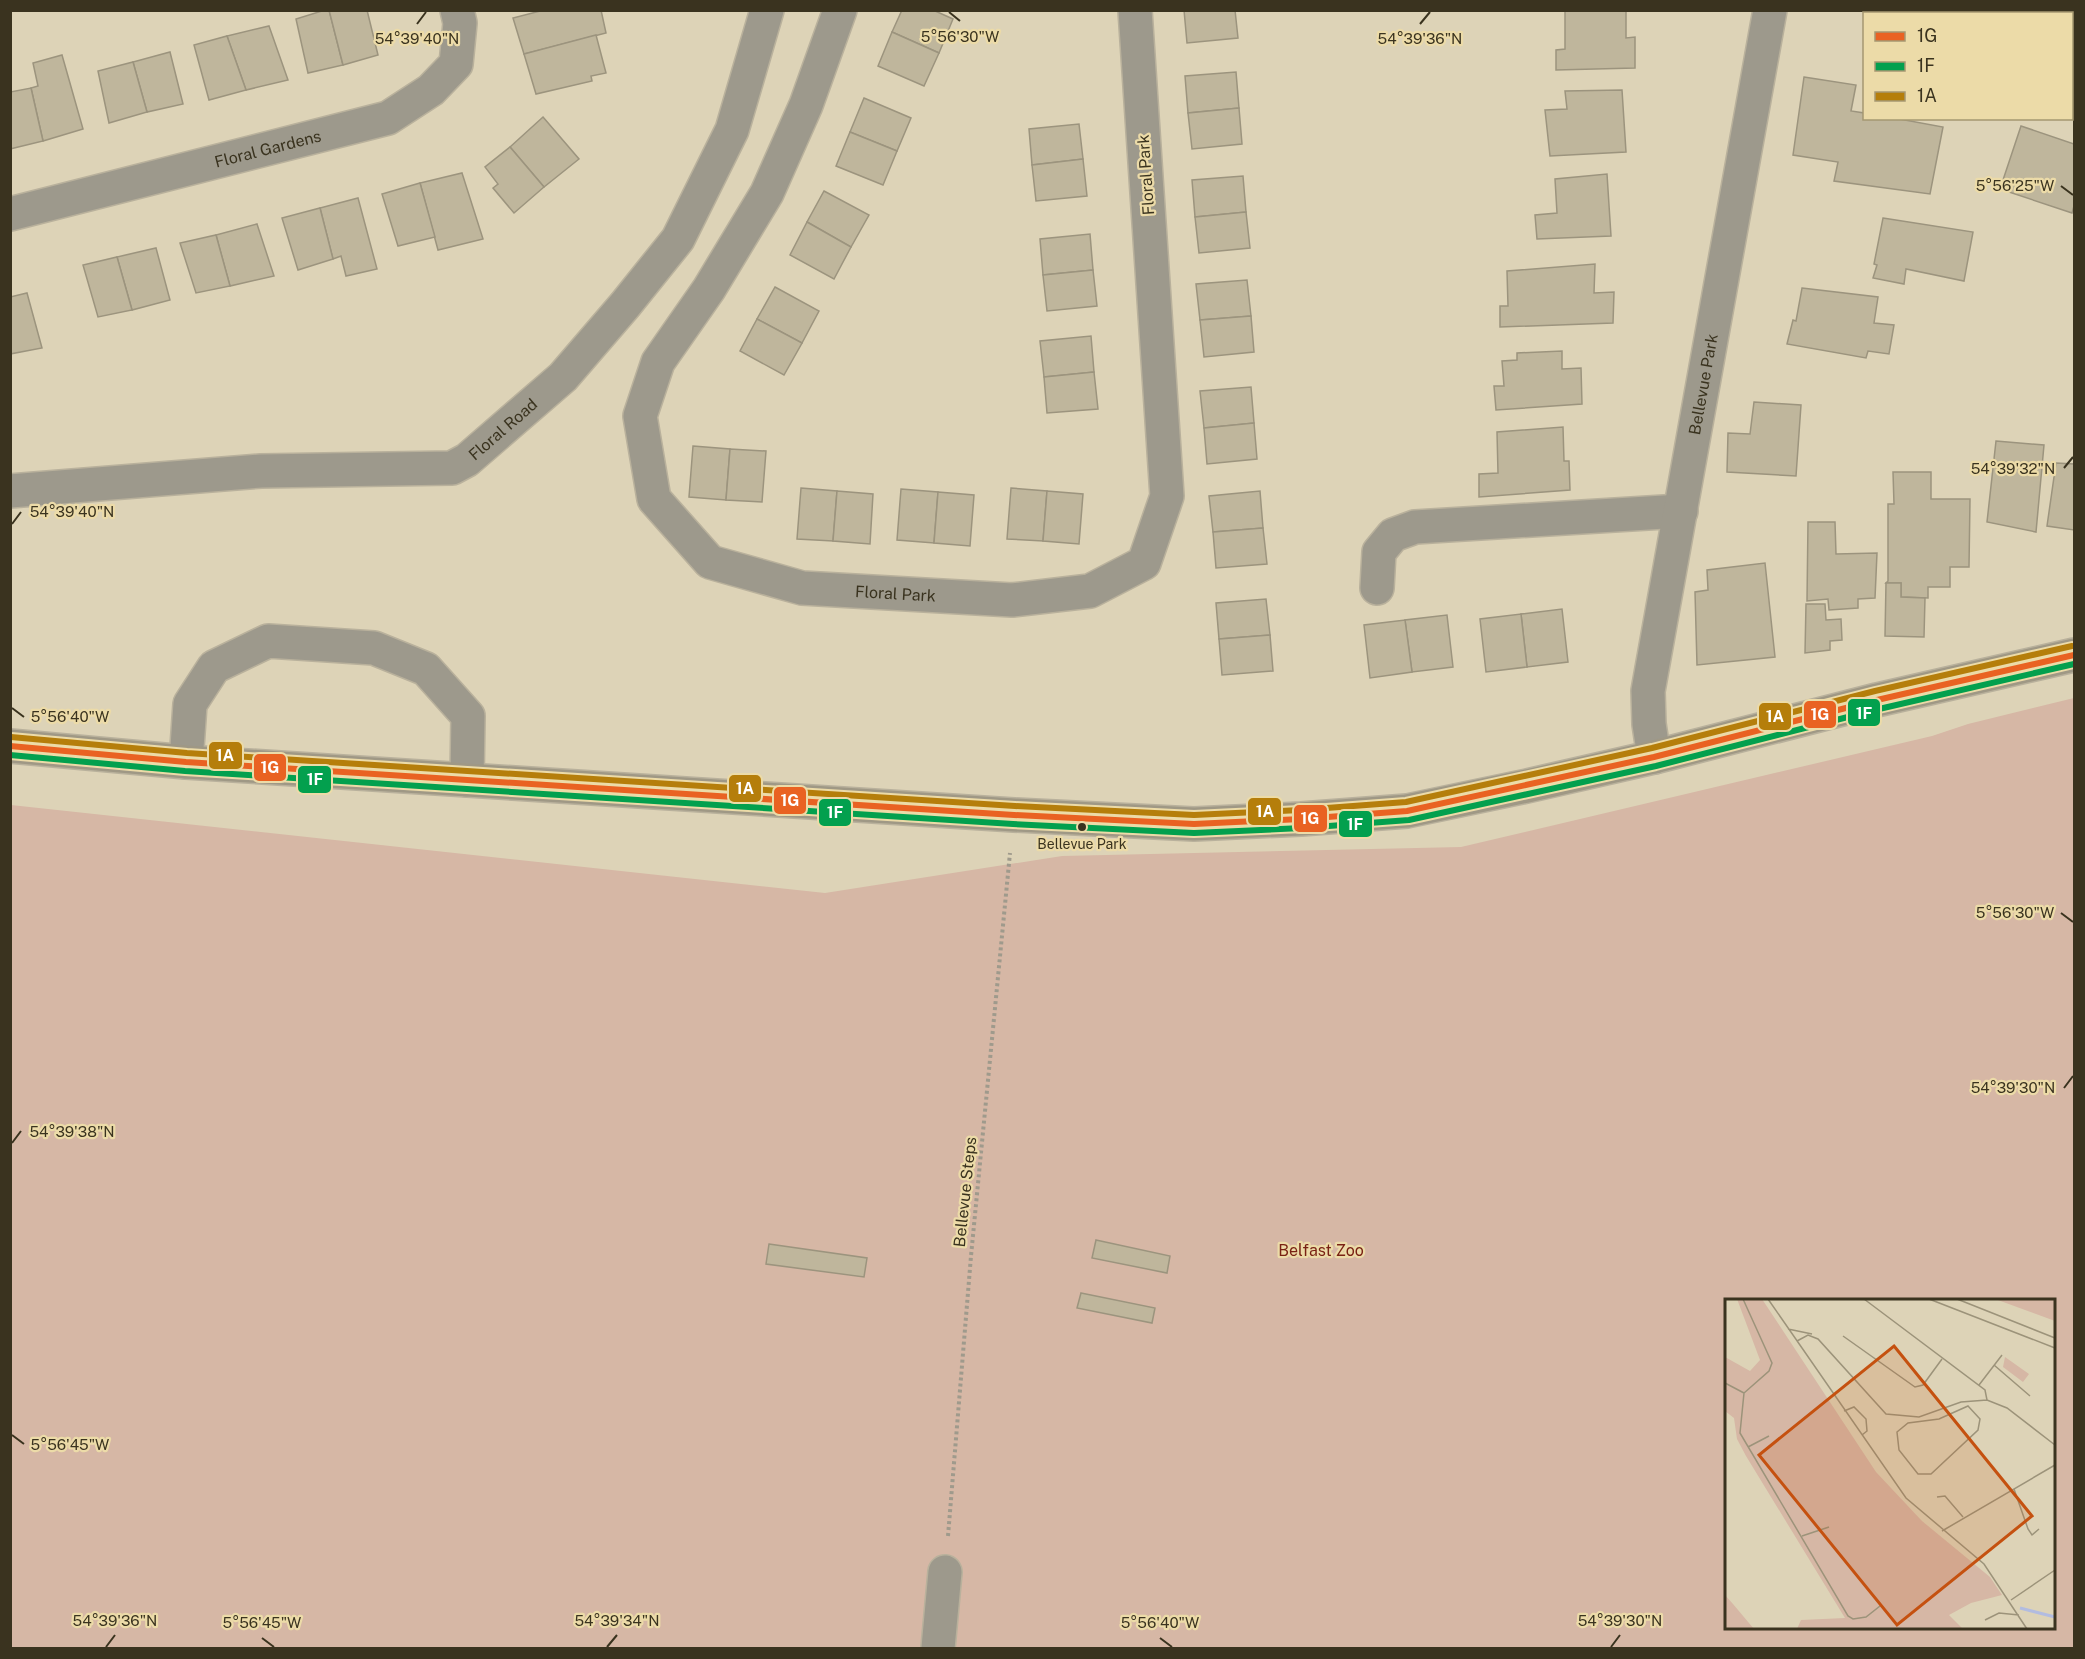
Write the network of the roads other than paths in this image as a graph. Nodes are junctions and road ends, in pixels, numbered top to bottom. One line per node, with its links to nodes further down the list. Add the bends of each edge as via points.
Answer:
1 (457, 10): 6 (street, Floral Gardens, via 460,23 456,64 431,90 388,118)
2 (767, 10): 7 (street, Floral Road, via 732,130 678,239 563,376 467,459 452,468 261,471)
3 (840, 10): 4 (street, Floral Park, via 806,105 767,193 709,289 658,362 640,416 654,499 710,562 802,588 1012,600 1090,591 1144,563 1167,496)
4 (1135, 10)
5 (1770, 10): 8 (street, Bellevue Park)
6 (10, 214)
7 (10, 491)
8 (1682, 511): 9 (street, via 1415,527 1393,535 1379,552); 12 (street, Bellevue Park, via 1648,691)
9 (1377, 588)
10 (2074, 655): 12 (main road)
11 (10, 746): 13 (main road)
12 (1654, 757): 14 (main road, via 1407,811 1194,824)
13 (186, 762): 14 (main road); 14 (street, via 190,704 214,667 268,641 362,647 426,669 468,716)
14 (467, 780)
15 (945, 1572): 16 (street)
16 (938, 1648)

